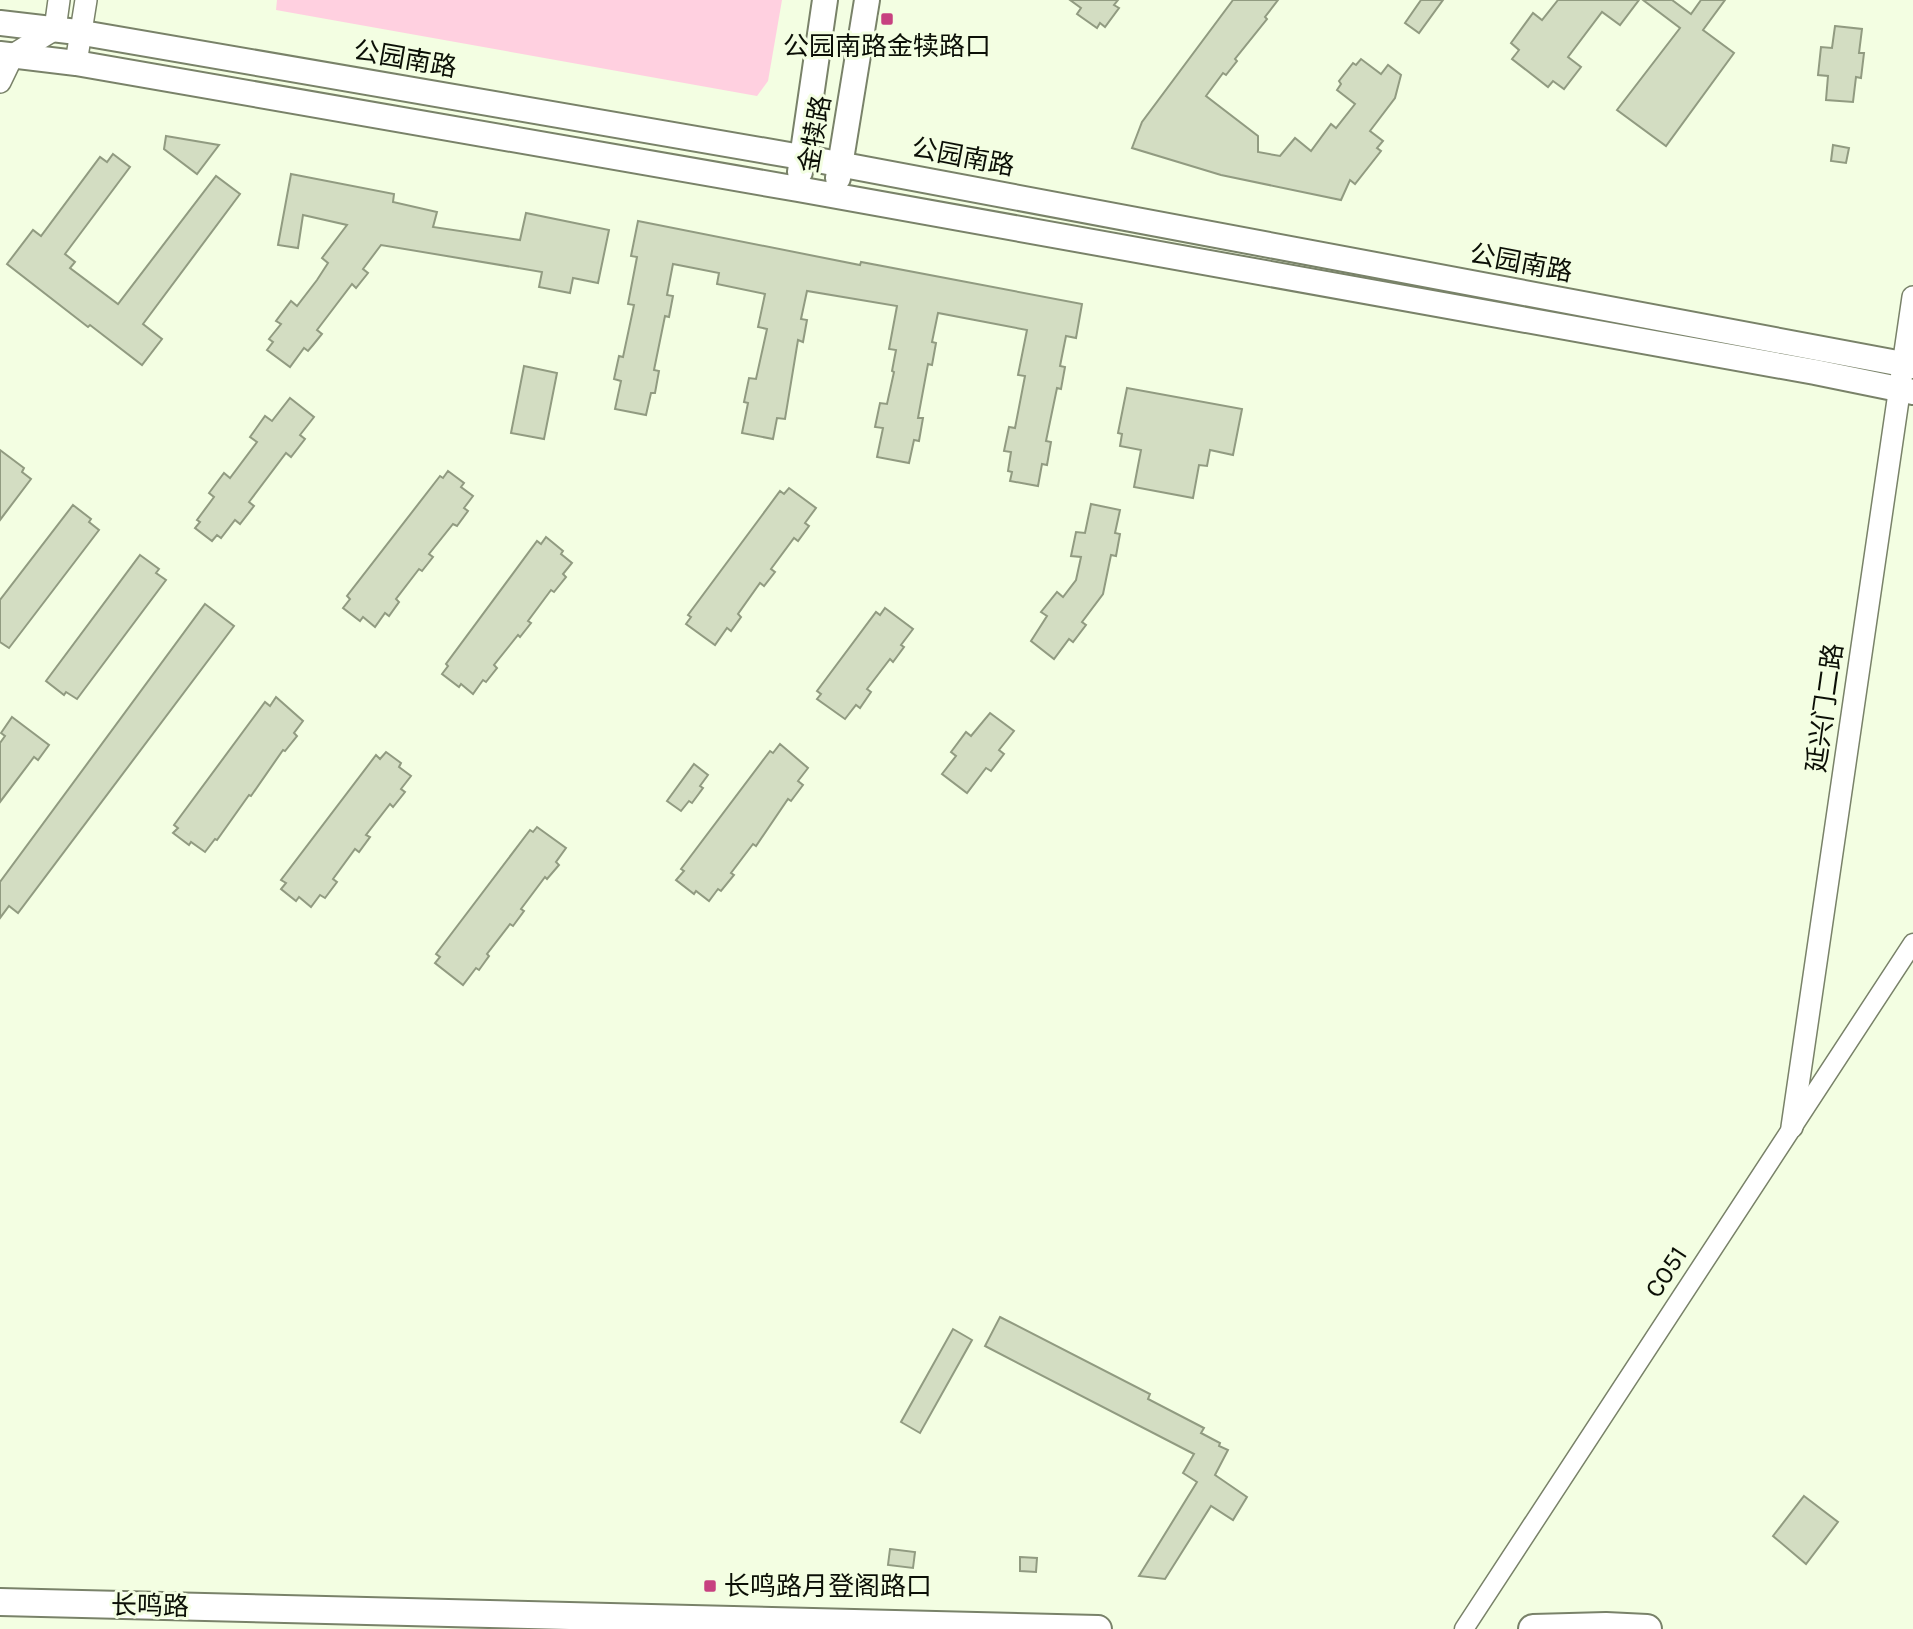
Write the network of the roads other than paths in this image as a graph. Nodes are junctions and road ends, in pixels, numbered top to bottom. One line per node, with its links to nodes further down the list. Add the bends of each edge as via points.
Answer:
1 (59, 0): 6 (street)
2 (86, 0): 7 (street)
3 (825, 0): 11 (main road, 金犊路)
4 (867, 0): 12 (main road, 金犊路)
5 (0, 23): 6 (main road, 公园南路)
6 (55, 29): 7 (main road, 公园南路); 8 (street)
7 (81, 33): 9 (street); 11 (main road, 公园南路)
8 (7, 55): 9 (main road, 公园南路); 10 (street)
9 (76, 63): 13 (main road, 公园南路)
10 (0, 82)
11 (802, 157): 12 (main road, 公园南路); 13 (main road, 金犊路)
12 (841, 165): 14 (main road, 金犊路); 16 (main road, 公园南路)
13 (798, 189): 14 (main road, 公园南路)
14 (835, 196): 17 (main road, 公园南路)
15 (1913, 297): 16 (street, 延兴门二路)
16 (1908, 365): 17 (street, 延兴门二路)
17 (1907, 391): 19 (street, 延兴门二路)
18 (1913, 943): 19 (street, C051)
19 (1793, 1127): 25 (street, C051)
20 (0, 1602): 21 (main road, 长鸣路)
21 (295, 1620): 22 (main road, 长鸣路)
22 (1003, 1627): 23 (main road, 长鸣路)
23 (1036, 1628): 24 (main road, 长鸣路)
24 (1098, 1629)
25 (1464, 1629)
26 (1533, 1629): 27 (highway)
27 (1647, 1629)

